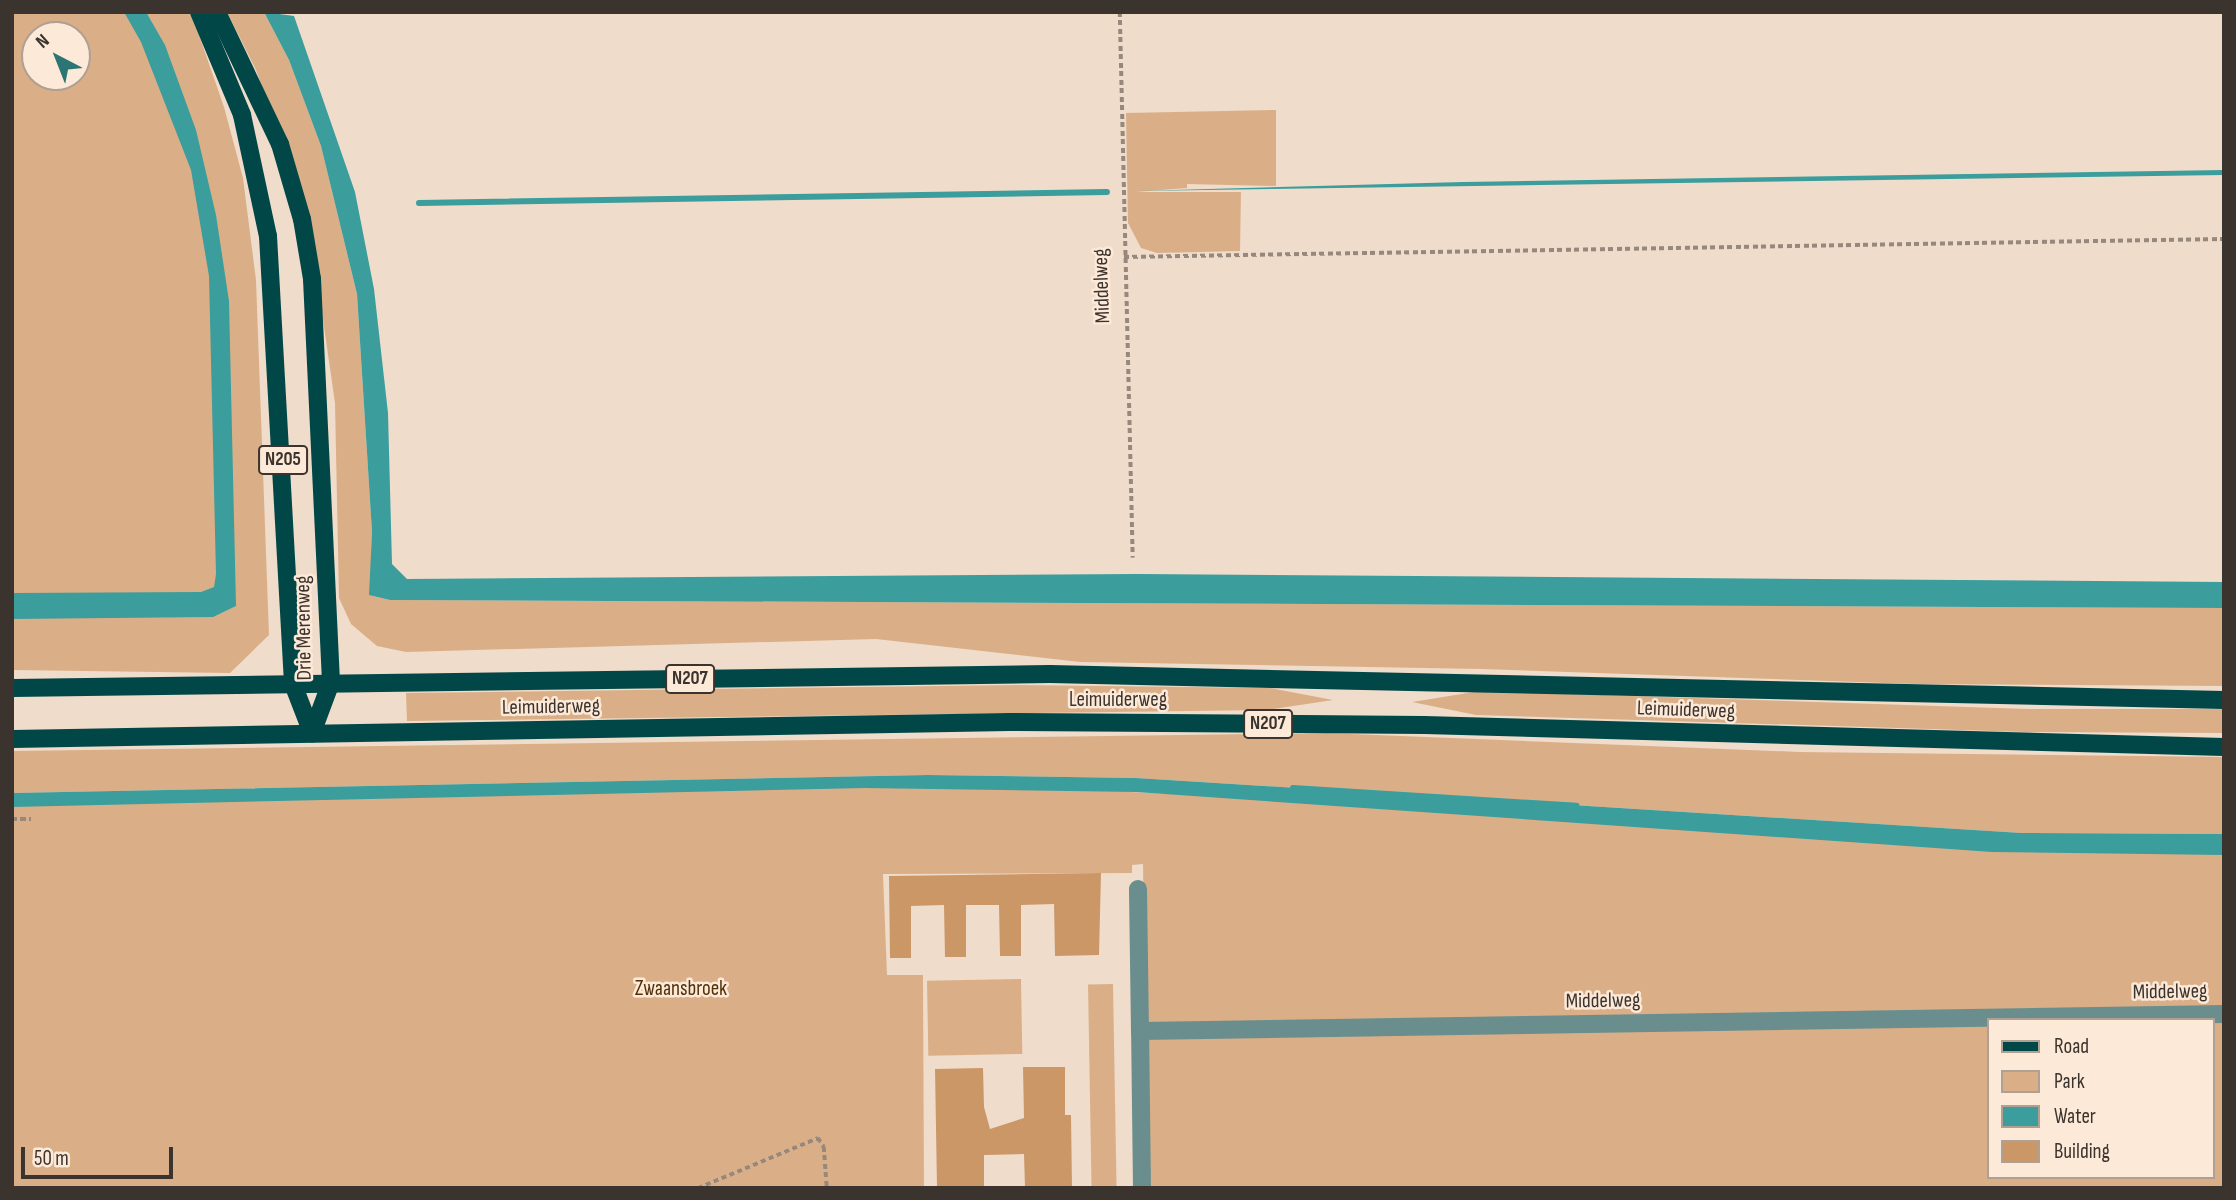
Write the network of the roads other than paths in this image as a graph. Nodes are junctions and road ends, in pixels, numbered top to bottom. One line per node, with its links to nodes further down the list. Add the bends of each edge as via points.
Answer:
1 (200, 12): 4 (main road, Drie Merenweg / N205, via 242,115 268,236)
2 (217, 12): 3 (main road, Drie Merenweg / N205, via 280,144 304,231 318,348)
3 (331, 682): 4 (main road, Leimuiderweg / N207); 6 (main road, Leimuiderweg / N207, via 1050,674); 7 (main road, Drie Merenweg / N205)
4 (293, 684): 5 (main road, Leimuiderweg / N207); 7 (main road, Drie Merenweg / N205)
5 (12, 688)
6 (2224, 700)
7 (312, 733): 8 (main road, Leimuiderweg / N207); 9 (main road, Leimuiderweg / N207, via 1010,722 1424,725)
8 (12, 739)
9 (2224, 747)
10 (1138, 890): 12 (lane)
11 (2224, 1014): 12 (lane, Middelweg)
12 (1140, 1031): 13 (lane)
13 (1142, 1188)

